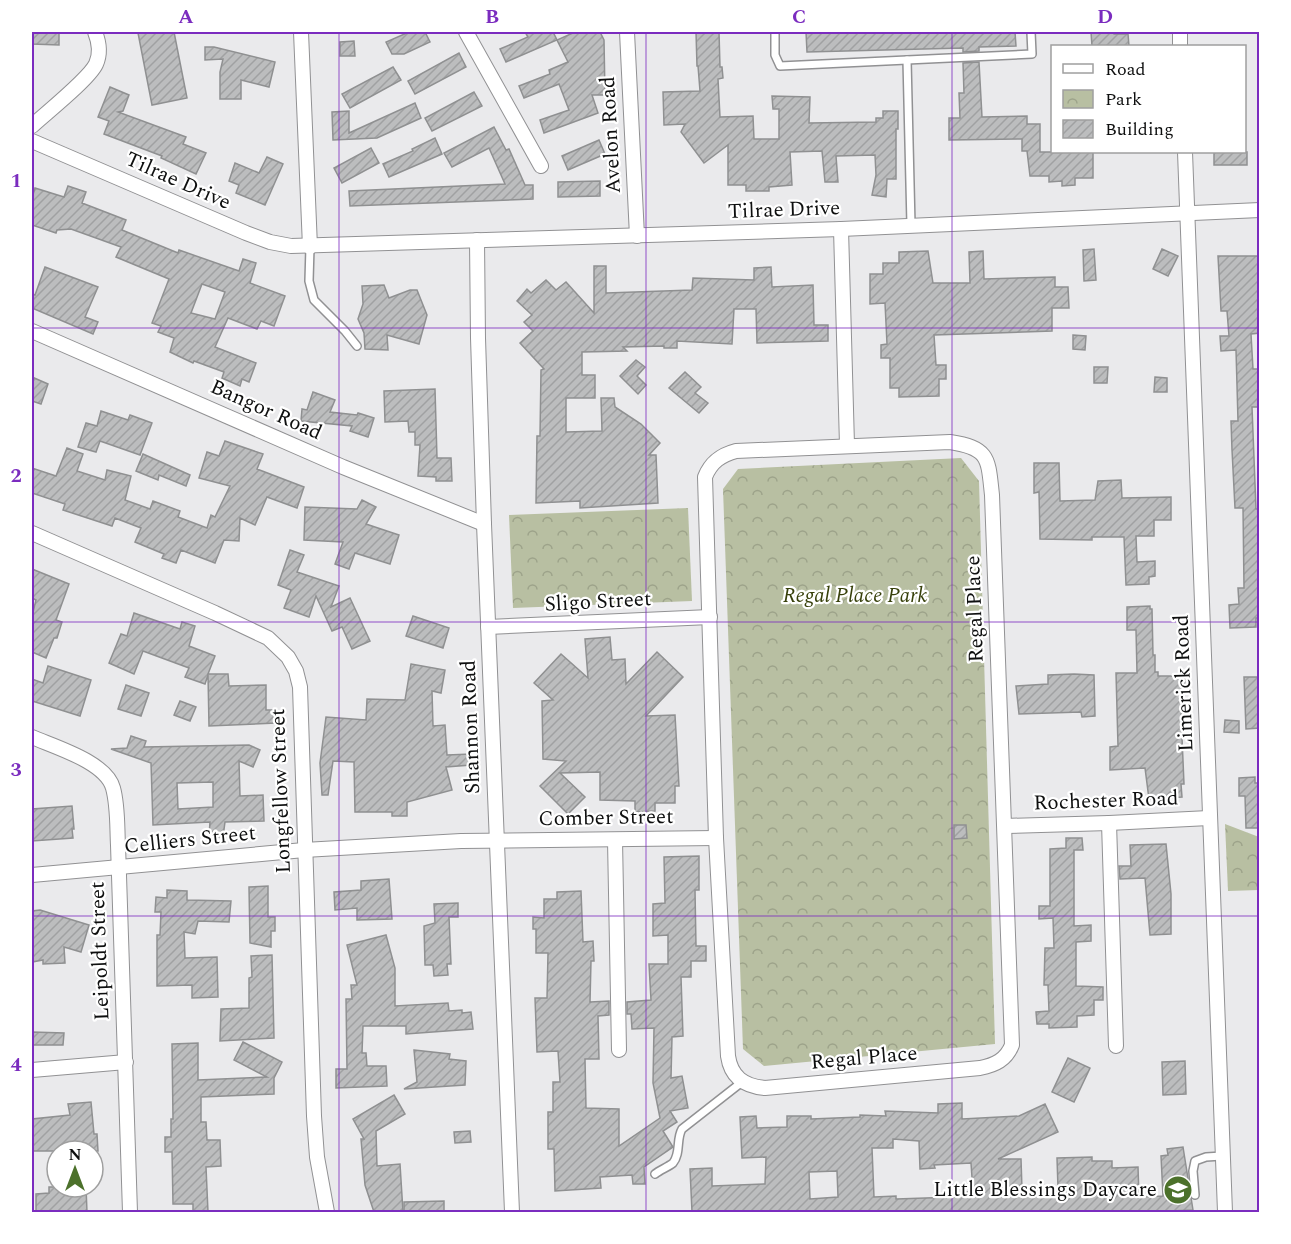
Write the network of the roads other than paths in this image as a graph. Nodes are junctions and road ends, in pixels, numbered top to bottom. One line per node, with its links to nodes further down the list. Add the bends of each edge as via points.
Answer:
1 (95, 32): 8 (street, via 100,47 92,72)
2 (301, 32): 18 (street)
3 (466, 32): 11 (street)
4 (627, 32): 16 (street, Avelon Road)
5 (775, 32): 7 (lane, via 775,55 780,66)
6 (1031, 32): 7 (lane, via 1032,54)
7 (907, 60): 14 (lane)
8 (32, 126)
9 (32, 141): 18 (street, Tilrae Drive, via 246,234 270,242)
10 (1185, 153): 13 (street, Limerick Road)
11 (541, 166)
12 (1260, 210): 13 (street, Tilrae Drive)
13 (1187, 212): 14 (street, Tilrae Drive); 27 (street, Limerick Road)
14 (911, 225): 15 (street, Tilrae Drive)
15 (841, 229): 16 (street, Tilrae Drive); 21 (street)
16 (637, 236): 17 (street, Tilrae Drive)
17 (477, 240): 18 (street, Tilrae Drive); 22 (street, Shannon Road)
18 (310, 247): 20 (lane, via 310,291 322,310)
19 (32, 331): 22 (street, Bangor Road)
20 (357, 346)
21 (847, 445): 24 (street, Regal Place, via 736,451 722,455 708,470 705,477); 29 (street, Regal Place, via 950,442 967,444 987,459 992,495)
22 (484, 524): 25 (street, Shannon Road)
23 (32, 533): 33 (street, Longfellow Street, via 249,628 268,638 288,657 300,687)
24 (710, 617): 25 (street, Sligo Street); 30 (street, Regal Place)
25 (488, 627): 31 (street, Shannon Road)
26 (32, 737): 34 (street, Leipoldt Street, via 88,762 108,777 116,799)
27 (1209, 818): 28 (street, Rochester Road); 41 (street, Limerick Road)
28 (1109, 823): 29 (street, Rochester Road); 36 (street)
29 (1005, 826): 40 (street, Regal Place, via 1013,1038 1005,1057 980,1068 765,1088)
30 (717, 838): 32 (street, Comber Street); 40 (street, Regal Place, via 728,1056 730,1067)
31 (497, 840): 32 (street, Comber Street); 33 (street, Celliers Street); 46 (street, Shannon Road)
32 (615, 840): 37 (street)
33 (304, 850): 34 (street, Celliers Street); 45 (street, Longfellow Street, via 314,1116)
34 (118, 868): 35 (street, Celliers Street); 38 (street, Leipoldt Street)
35 (32, 875)
36 (1116, 1046)
37 (619, 1050)
38 (126, 1062): 39 (street); 44 (street, Leipoldt Street)
39 (32, 1070)
40 (742, 1082): 42 (lane, via 682,1129 673,1162)
41 (1222, 1156): 43 (lane, via 1195,1161); 47 (street, Limerick Road)
42 (655, 1174)
43 (1195, 1195)
44 (130, 1212)
45 (327, 1212)
46 (512, 1212)
47 (1225, 1212)

